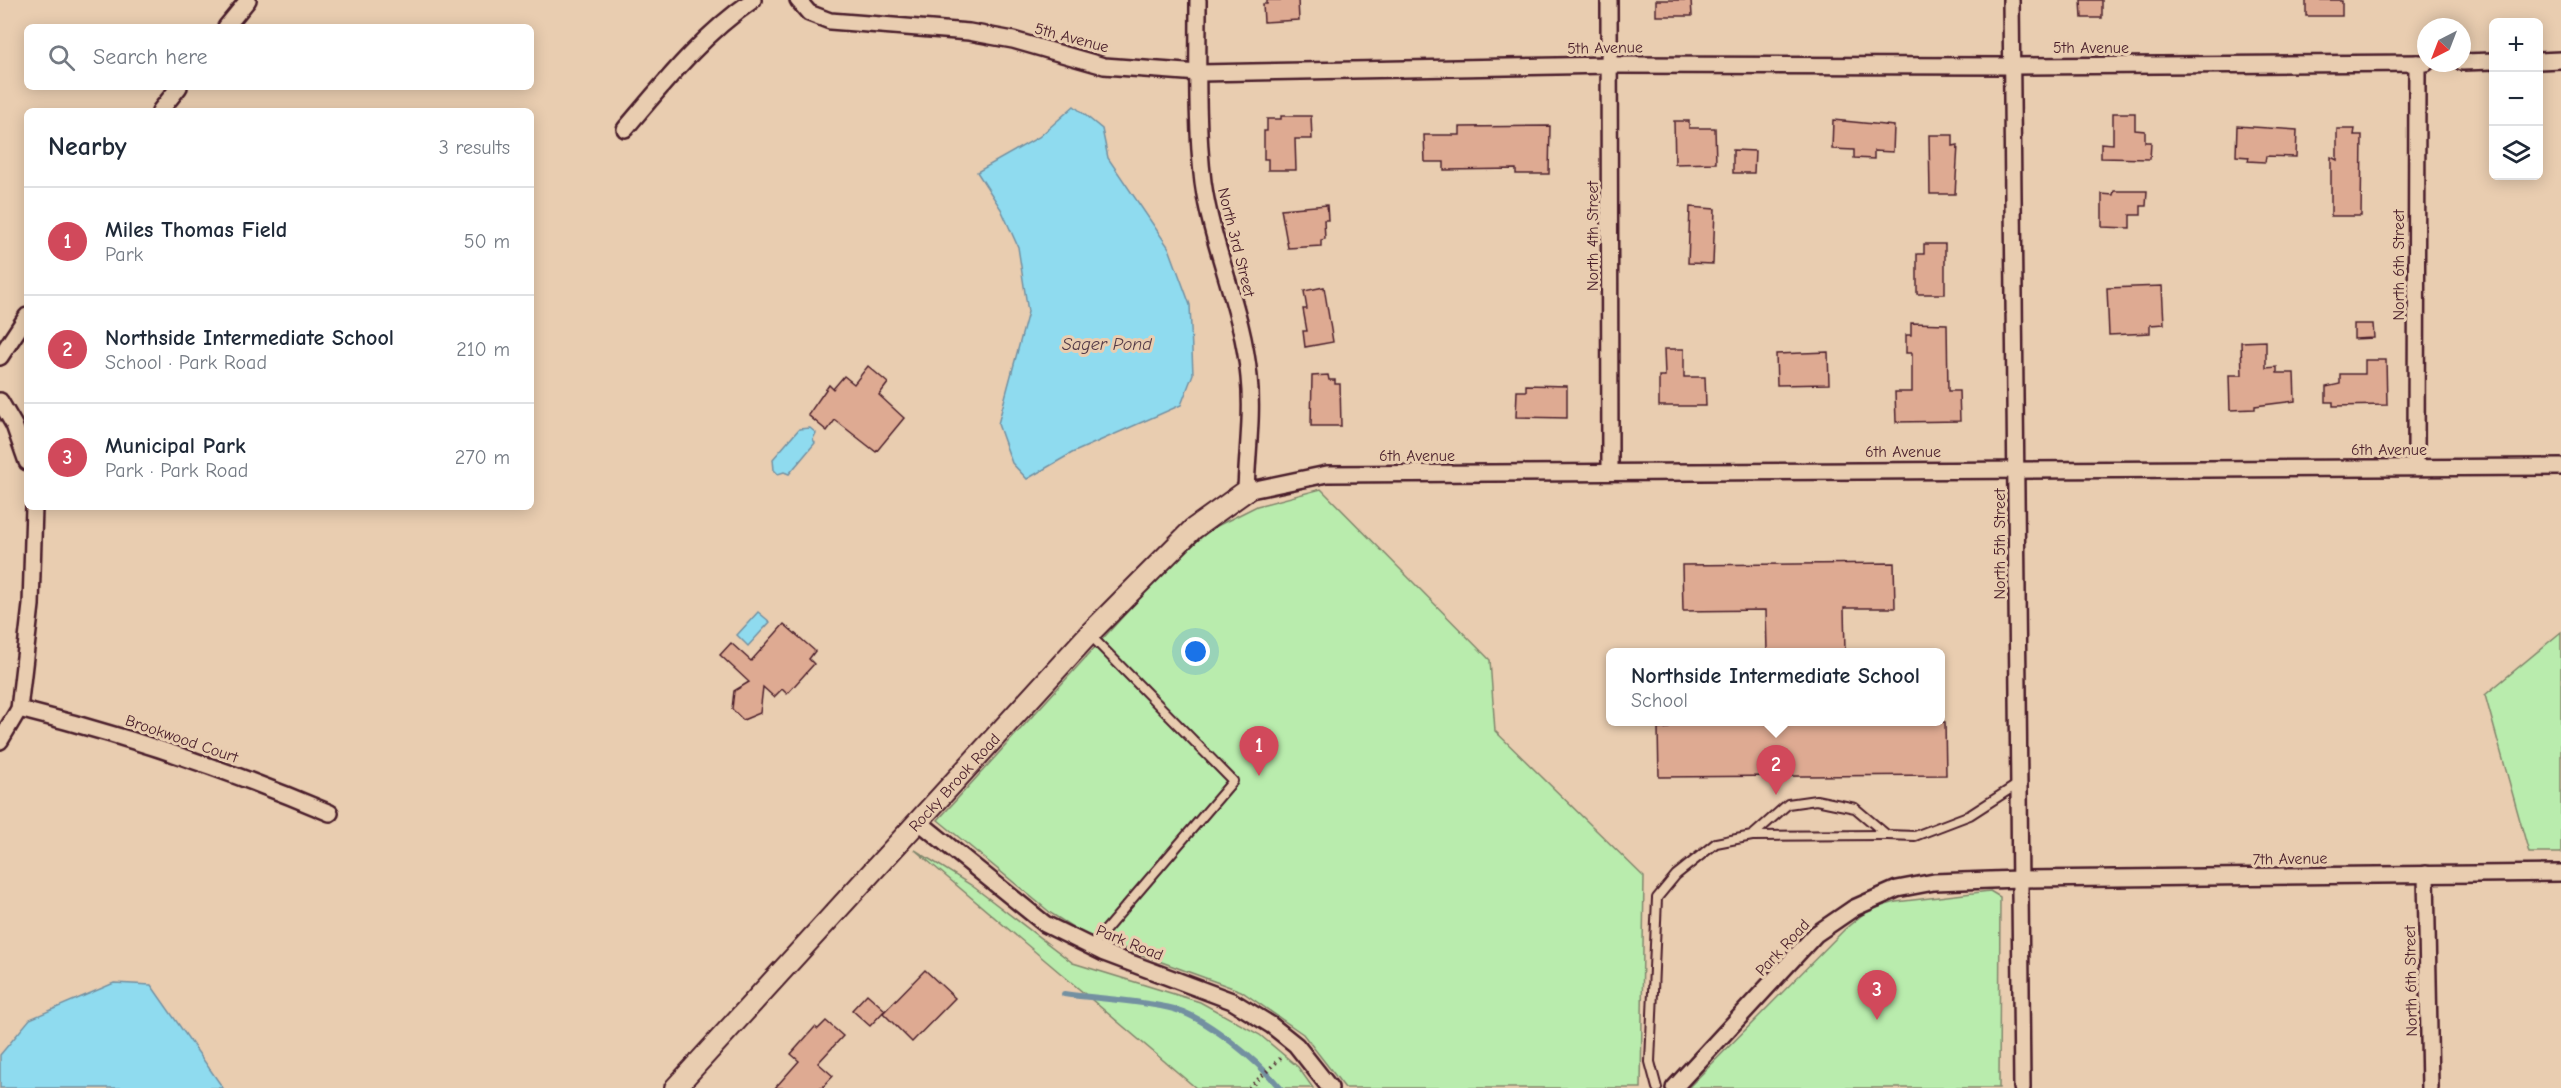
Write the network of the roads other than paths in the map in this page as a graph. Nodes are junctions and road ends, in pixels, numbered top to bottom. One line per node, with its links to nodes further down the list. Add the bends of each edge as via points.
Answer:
1 (248, 0): 7 (street)
2 (753, 0): 19 (street, via 684,59)
3 (798, 0): 16 (street, 5th Avenue, via 809,13 830,21 969,32 1104,66)
4 (1198, 0): 16 (street, North 3rd Street)
5 (1609, 0): 13 (street, North 4th Street)
6 (2011, 0): 14 (street, North 5th Street)
7 (228, 24)
8 (2561, 60): 9 (street)
9 (2543, 61)
10 (2471, 62): 11 (street)
11 (2489, 62)
12 (2417, 63): 14 (street, 5th Avenue)
13 (1610, 65): 14 (street, 5th Avenue); 16 (street, 5th Avenue); 27 (street, North 4th Street)
14 (2012, 66): 26 (street, North 5th Street)
15 (2421, 72): 24 (street, North 6th Street)
16 (1198, 73): 28 (street, North 3rd Street, via 1203,181 1249,376)
17 (177, 90): 18 (street)
18 (162, 108)
19 (625, 129)
20 (24, 321): 21 (street)
21 (0, 357)
22 (0, 401): 23 (street)
23 (24, 453)
24 (2416, 467): 25 (street, 6th Avenue); 26 (street, 6th Avenue)
25 (2561, 467)
26 (2017, 469): 27 (street, 6th Avenue); 33 (street, North 5th Street)
27 (1610, 471): 28 (street, 6th Avenue, via 1327,474)
28 (1246, 491): 30 (street, Rocky Brook Road, via 1193,529)
29 (34, 510): 31 (street, via 31,605)
30 (1089, 634): 35 (street, Rocky Brook Road); 41 (lane, via 1233,781)
31 (19, 709): 32 (street); 34 (street, Brookwood Court, via 92,727 241,777)
32 (0, 741)
33 (2018, 784): 36 (lane, via 1970,815 1915,836); 40 (street, North 5th Street)
34 (330, 813)
35 (918, 821): 41 (street, Park Road, via 1045,924); 42 (street, Rocky Brook Road)
36 (1887, 835): 37 (lane); 37 (lane, via 1855,808 1816,800 1788,804)
37 (1752, 836): 44 (lane, via 1716,843 1676,875 1658,898 1650,1062)
38 (2561, 873): 39 (street, 7th Avenue)
39 (2426, 874): 40 (street, 7th Avenue); 47 (street, North 6th Street)
40 (2019, 879): 45 (street, Park Road, via 1934,882 1897,889 1854,908 1816,934); 46 (street, North 5th Street)
41 (1091, 947): 43 (street, Park Road, via 1232,1001 1296,1045)
42 (675, 1088)
43 (1330, 1088)
44 (1657, 1088)
45 (1674, 1088)
46 (2022, 1088)
47 (2430, 1088)

